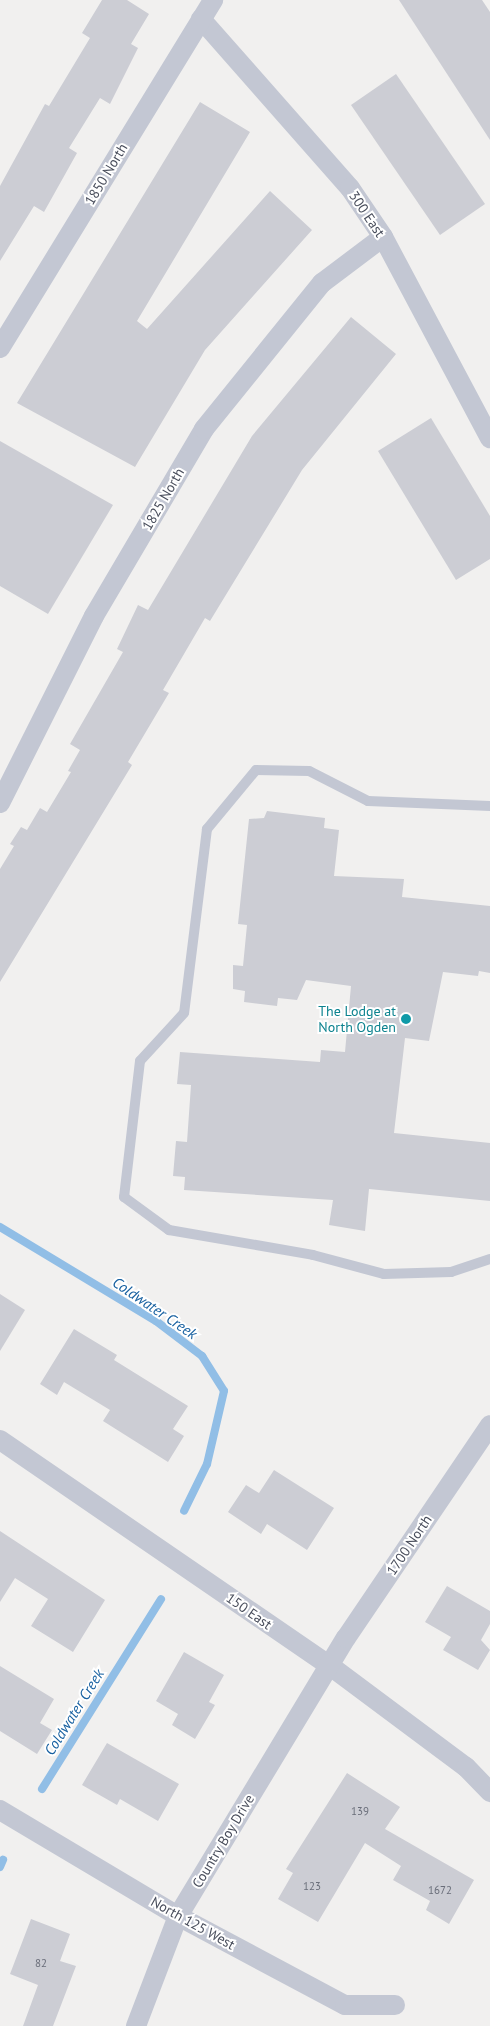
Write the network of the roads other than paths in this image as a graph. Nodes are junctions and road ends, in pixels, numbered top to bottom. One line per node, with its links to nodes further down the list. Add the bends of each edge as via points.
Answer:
1 (213, 0): 2 (street, 1850 North)
2 (201, 19): 3 (street, 300 East, via 350,188); 4 (street, 1850 North)
3 (383, 237): 5 (street, 300 East); 6 (street, 1825 North, via 322,283 204,429 94,616)
4 (0, 348)
5 (490, 438)
6 (0, 803)
7 (490, 806): 8 (lane, via 368,801 309,771 256,770 208,829 184,1012 140,1061 124,1196 169,1230 312,1255 384,1274 451,1272)
8 (490, 1259)
9 (490, 1425): 11 (street, 1700 North)
10 (0, 1440): 11 (street, 150 East)
11 (329, 1665): 12 (street, 150 East, via 466,1768); 14 (street, Country Boy Drive)
12 (490, 1792)
13 (0, 1810): 14 (street, North 125 West)
14 (178, 1916): 15 (street, North 125 West, via 346,2004); 16 (street, Country Boy Drive)
15 (395, 2005)
16 (136, 2026)

